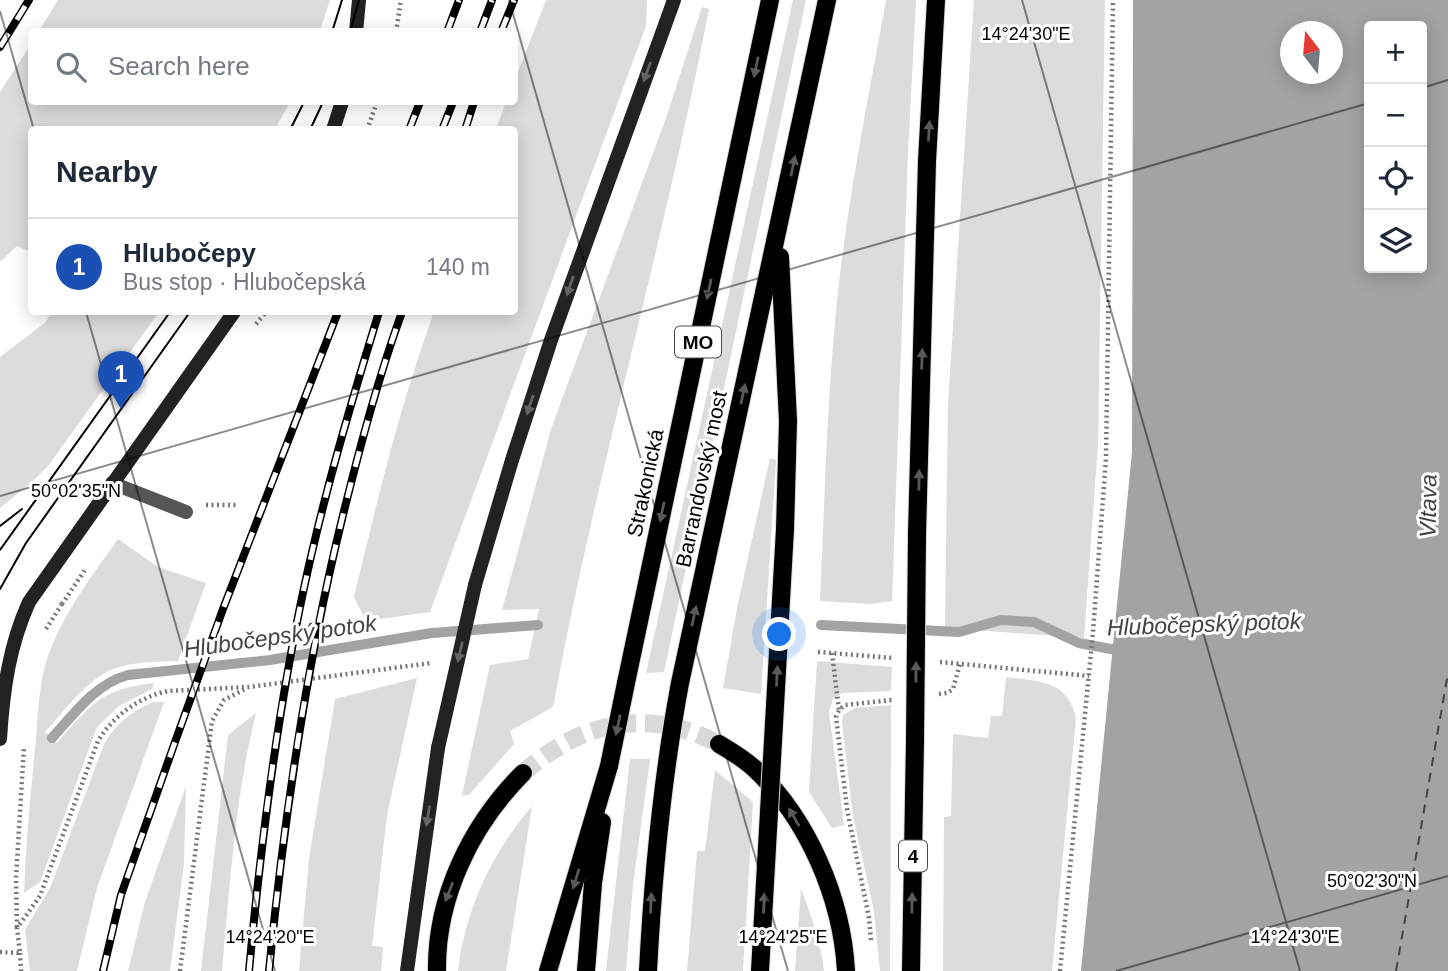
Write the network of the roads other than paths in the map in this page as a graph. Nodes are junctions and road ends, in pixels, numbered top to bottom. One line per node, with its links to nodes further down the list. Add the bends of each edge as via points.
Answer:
1 (359, 0): 6 (main road)
2 (674, 0): 18 (main road, one-way to 18, bridge, via 551,340 475,585 438,748)
3 (770, 0): 16 (main road, Strakonická / MO, one-way to 16, bridge)
4 (827, 0): 9 (main road, Barrandovský most / MO, one-way to 4)
5 (936, 0): 25 (main road, 4, one-way to 5, bridge, via 918,534)
6 (356, 28)
7 (341, 105): 8 (main road)
8 (334, 126)
9 (779, 233): 22 (main road, Barrandovský most / MO, one-way to 9, via 665,764); 23 (main road, one-way to 9, bridge, via 788,421)
10 (232, 315): 11 (main road)
11 (112, 483): 12 (lane); 13 (main road, via 29,602)
12 (186, 512)
13 (4, 662): 14 (main road)
14 (0, 739)
15 (719, 744): 24 (main road, one-way to 15, via 841,929 825,878 791,810 753,767)
16 (609, 766): 20 (main road, Strakonická, one-way to 20); 21 (main road, MO)
17 (523, 773): 19 (main road, one-way to 19, via 503,792 460,862 443,908)
18 (407, 971)
19 (435, 971)
20 (548, 971)
21 (586, 971)
22 (648, 971)
23 (760, 971)
24 (846, 971)
25 (911, 971)

